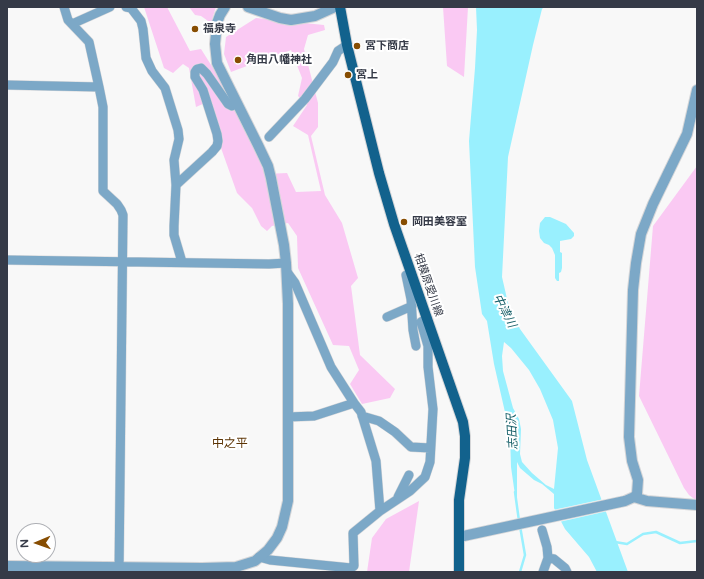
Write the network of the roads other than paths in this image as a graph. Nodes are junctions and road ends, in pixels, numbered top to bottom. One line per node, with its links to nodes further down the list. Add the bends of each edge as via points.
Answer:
1 (64, 7): 8 (street)
2 (110, 7): 8 (street)
3 (126, 7): 15 (street, via 131,8 141,21 146,58 165,88 176,122)
4 (225, 7): 13 (street, via 217,23 215,52 220,71)
5 (248, 7): 6 (street, via 292,20 315,16)
6 (335, 7)
7 (340, 7): 9 (main road, 相模原愛川線)
8 (72, 24): 11 (street, via 89,42)
9 (347, 45): 14 (street, via 338,51 333,62 305,99); 20 (main road, 相模原愛川線, via 379,173)
10 (7, 85): 11 (street)
11 (99, 87): 17 (street, via 103,107 103,191 122,210)
12 (697, 90): 31 (street, via 687,134 650,210 641,234 636,263 629,437 638,480 637,494)
13 (236, 103): 15 (street, via 232,106 228,104 207,74 201,68 197,69 195,77 203,90 218,141 212,152); 19 (street, via 258,145 271,178)
14 (270, 137)
15 (176, 184): 18 (street, via 174,235)
16 (7, 260): 17 (street)
17 (122, 261): 18 (street); 39 (street)
18 (182, 262): 19 (street, via 269,264)
19 (287, 268): 25 (street, via 331,366); 27 (street)
20 (411, 272): 21 (street, via 406,275); 23 (main road, 相模原愛川線)
21 (412, 306): 22 (street); 24 (street)
22 (387, 316)
23 (427, 318): 28 (street, via 421,322 428,346 433,409); 35 (main road, 相模原愛川線, via 463,422 465,458 459,500)
24 (416, 346)
25 (354, 403): 26 (street); 27 (street, via 314,416)
26 (362, 416): 28 (street, via 379,421 411,447); 33 (street, via 376,461)
27 (288, 417): 36 (street, via 288,501 285,518 277,538)
28 (430, 448): 30 (street, via 430,462 425,477 410,491)
29 (409, 475): 30 (street)
30 (397, 498): 33 (street)
31 (630, 499): 32 (street); 35 (street)
32 (697, 505)
33 (380, 511): 36 (street, via 353,533 354,566 351,568)
34 (542, 530): 37 (street)
35 (459, 537): 41 (main road, 相模原愛川線)
36 (259, 557): 40 (street, via 255,561 236,567)
37 (548, 558): 42 (street); 43 (street, via 554,559)
38 (7, 566): 39 (street)
39 (119, 570): 40 (street)
40 (215, 570)
41 (459, 572)
42 (543, 572)
43 (567, 572)

